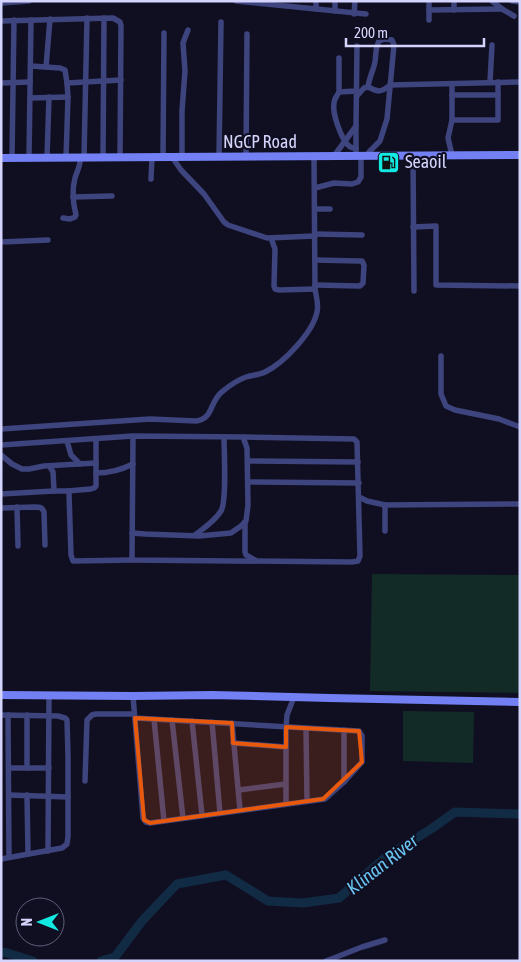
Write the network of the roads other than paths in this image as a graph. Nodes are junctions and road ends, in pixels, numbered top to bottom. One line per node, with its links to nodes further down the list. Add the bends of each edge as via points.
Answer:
1 (29, 1): 12 (street)
2 (236, 1): 10 (street)
3 (316, 1): 15 (street)
4 (335, 1): 19 (street)
5 (355, 1): 20 (street)
6 (429, 1): 17 (street)
7 (454, 1): 18 (street)
8 (492, 1): 16 (street)
9 (512, 1): 11 (street)
10 (254, 2): 13 (street)
11 (520, 2)
12 (3, 3)
13 (272, 3): 14 (street)
14 (293, 4): 15 (street)
15 (316, 9): 19 (street)
16 (502, 9): 18 (street); 22 (street)
17 (429, 10): 18 (street); 28 (street)
18 (454, 10)
19 (335, 11): 20 (street)
20 (354, 14): 21 (street)
21 (366, 14)
22 (514, 16)
23 (86, 18): 24 (street); 25 (street); 43 (street)
24 (104, 18): 39 (street, via 120,22); 40 (street)
25 (50, 19): 27 (street); 38 (street)
26 (14, 20): 27 (street); 29 (street); 41 (street)
27 (31, 20): 37 (street)
28 (429, 20)
29 (1, 21)
30 (221, 22): 74 (street)
31 (188, 30): 73 (street, via 183,43)
32 (164, 33): 71 (street)
33 (248, 34): 75 (street)
34 (492, 45): 44 (street)
35 (357, 46): 54 (street)
36 (339, 58): 53 (street)
37 (31, 66): 38 (street); 42 (street)
38 (46, 67): 48 (street, via 63,69)
39 (121, 80): 40 (street); 83 (street)
40 (103, 81): 43 (street); 82 (street)
41 (13, 82): 42 (street); 47 (street); 77 (street)
42 (30, 82): 60 (street)
43 (85, 82): 48 (street); 81 (street)
44 (490, 82): 45 (street); 49 (street)
45 (498, 82): 46 (street); 56 (street)
46 (520, 82)
47 (1, 83)
48 (67, 83): 59 (street)
49 (452, 84): 50 (street); 55 (street)
50 (390, 85): 51 (street, via 394,45 392,40 385,39 379,41 375,49); 52 (street); 57 (street)
51 (368, 87): 52 (street); 54 (street)
52 (384, 90): 57 (street)
53 (339, 92): 54 (street); 63 (street, via 334,102 334,113)
54 (357, 93): 62 (street)
55 (452, 95): 56 (street); 61 (street)
56 (498, 95): 61 (street, via 498,120)
57 (390, 96): 64 (street, via 380,140 371,150)
58 (48, 97): 59 (street); 60 (street); 79 (street)
59 (68, 97): 80 (street)
60 (30, 98): 78 (street)
61 (452, 120): 69 (street, via 448,138)
62 (356, 126): 63 (street); 64 (street)
63 (345, 140): 64 (street); 67 (street)
64 (360, 154): 67 (street, NGCP Road); 68 (street, NGCP Road); 85 (street, via 361,177 358,182)
65 (520, 155): 69 (street, NGCP Road)
66 (314, 156): 67 (street, NGCP Road); 75 (street, NGCP Road); 85 (street)
67 (334, 156)
68 (413, 156): 69 (street, NGCP Road); 91 (street)
69 (452, 156)
70 (152, 157): 71 (street, NGCP Road); 83 (street, NGCP Road); 84 (street)
71 (163, 157): 72 (street, NGCP Road)
72 (172, 157): 73 (street, NGCP Road); 94 (street, via 228,226)
73 (182, 157): 74 (street, NGCP Road)
74 (219, 157): 75 (street, NGCP Road)
75 (246, 157)
76 (1, 158): 77 (street, NGCP Road)
77 (12, 158): 78 (street, NGCP Road)
78 (29, 158): 79 (street, NGCP Road)
79 (47, 158): 80 (street, NGCP Road)
80 (66, 158): 81 (street, NGCP Road)
81 (82, 158): 82 (street, NGCP Road); 87 (street, via 75,177)
82 (103, 158): 83 (street, NGCP Road)
83 (120, 158)
84 (151, 179)
85 (315, 188): 88 (street)
86 (112, 196): 87 (street)
87 (73, 197): 90 (street, via 76,215 70,219)
88 (315, 209): 89 (street); 92 (street)
89 (330, 209)
90 (63, 218)
91 (413, 227): 98 (street, via 436,226 436,285); 100 (street)
92 (315, 235): 93 (street); 94 (street); 97 (street)
93 (362, 235)
94 (271, 238): 99 (street, via 275,249 275,288)
95 (48, 240): 96 (street)
96 (1, 242)
97 (315, 260): 99 (street); 99 (street, via 362,261 364,265 360,286)
98 (520, 286)
99 (315, 287): 103 (street, via 317,313 305,336 274,366 224,390 202,420 150,419)
100 (414, 291)
101 (441, 356): 102 (street, via 441,394 446,406)
102 (520, 427)
103 (1, 429)
104 (133, 436): 105 (street); 107 (street); 115 (street)
105 (224, 437): 106 (street); 131 (street, via 222,509)
106 (243, 437): 111 (street); 112 (street, via 354,438)
107 (96, 439): 108 (street); 113 (street)
108 (67, 441): 109 (street); 114 (street, via 71,455)
109 (1, 445)
110 (1, 455): 116 (street, via 22,469)
111 (248, 462): 112 (street); 118 (street)
112 (358, 462): 119 (street)
113 (96, 463): 114 (street); 117 (street)
114 (81, 464): 116 (street)
115 (133, 464): 117 (street); 130 (street)
116 (50, 467): 120 (street)
117 (96, 473): 121 (street, via 94,488)
118 (248, 482): 119 (street); 128 (street)
119 (359, 482): 123 (street)
120 (54, 491): 121 (street); 122 (street)
121 (68, 491): 134 (street, via 73,561)
122 (1, 494)
123 (359, 497): 125 (street); 135 (street, via 358,561)
124 (520, 504): 125 (street)
125 (385, 505): 129 (street)
126 (17, 507): 127 (street); 132 (street, via 36,506 42,509); 133 (street)
127 (1, 508)
128 (245, 522): 131 (street, via 231,533); 135 (street, via 245,552)
129 (385, 531)
130 (132, 532): 131 (street); 134 (street)
131 (195, 535)
132 (45, 545)
133 (18, 546)
134 (132, 560): 135 (street)
135 (255, 560)
136 (1, 695): 137 (street)
137 (49, 695): 138 (street); 144 (street)
138 (133, 696): 139 (street); 145 (street)
139 (294, 697): 140 (street); 151 (street)
140 (520, 702)
141 (1, 715): 142 (street)
142 (8, 715): 143 (street); 156 (street)
143 (27, 715): 144 (street); 157 (street)
144 (49, 716): 158 (street); 168 (street, via 67,720)
145 (135, 716): 146 (street); 161 (street, via 96,714 87,720); 175 (street, via 143,818 150,823)
146 (154, 719): 147 (street); 175 (street)
147 (172, 720): 148 (street); 174 (street)
148 (192, 721): 149 (street); 173 (street)
149 (212, 722): 150 (street); 172 (street)
150 (232, 723): 151 (street); 154 (street)
151 (286, 726): 152 (street); 155 (street)
152 (306, 728): 153 (street); 169 (street)
153 (344, 730): 162 (street); 162 (street, via 359,731 362,736 361,763)
154 (233, 743): 155 (street); 164 (street)
155 (286, 747): 163 (street)
156 (9, 768): 157 (street); 160 (street)
157 (27, 768): 158 (street)
158 (49, 768): 167 (street)
159 (1, 781): 160 (street)
160 (9, 781): 165 (street)
161 (85, 781)
162 (344, 782): 169 (street, via 325,799)
163 (286, 784): 164 (street); 170 (street)
164 (239, 790): 171 (street)
165 (9, 795): 166 (street); 178 (street)
166 (28, 795): 167 (street); 177 (street)
167 (49, 796): 168 (street); 176 (street)
168 (68, 797): 176 (street, via 67,844)
169 (307, 801): 170 (street)
170 (286, 804): 171 (street)
171 (240, 810): 172 (street)
172 (220, 813): 173 (street)
173 (202, 815): 174 (street)
174 (183, 818): 175 (street)
175 (164, 821)
176 (48, 851): 177 (street)
177 (28, 854): 178 (street)
178 (9, 857): 179 (street)
179 (1, 859)
180 (386, 940): 181 (street)
181 (347, 953): 182 (street); 183 (street)
182 (326, 961)
183 (350, 961)

